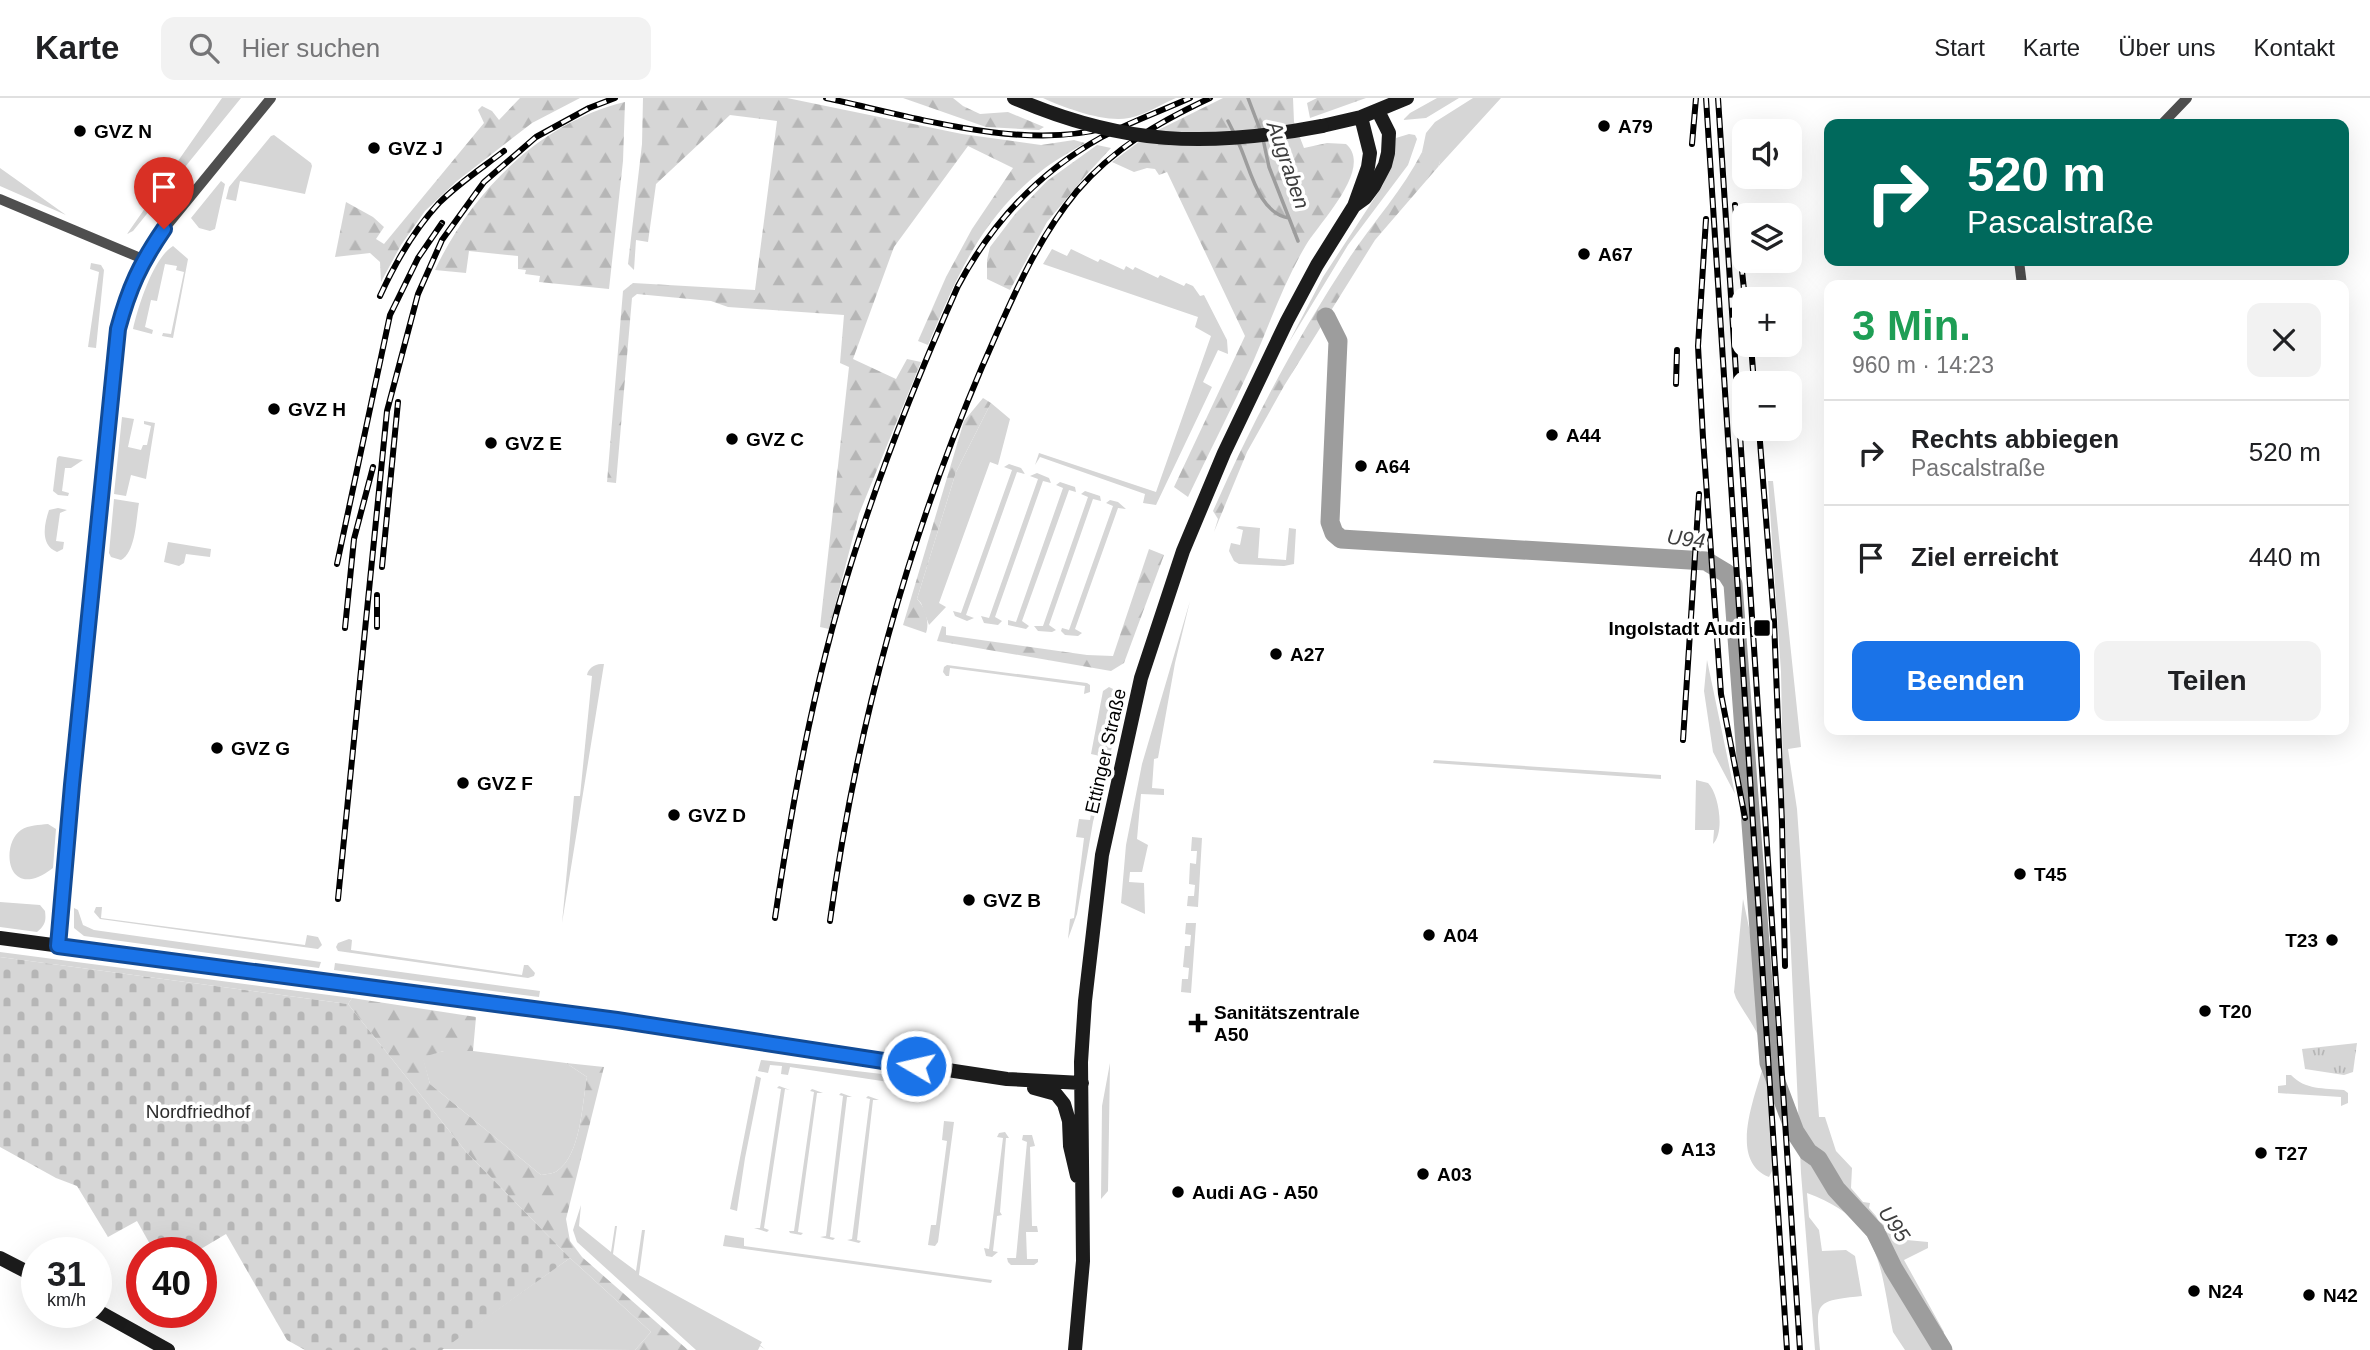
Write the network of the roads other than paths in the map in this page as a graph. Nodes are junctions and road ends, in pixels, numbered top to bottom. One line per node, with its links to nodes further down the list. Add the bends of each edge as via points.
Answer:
1 (271, 98): 10 (street)
2 (1014, 98): 6 (main road, bridge, via 1079,122 1152,137 1229,140 1279,135)
3 (1407, 98): 5 (main road)
4 (2187, 98): 7 (street)
5 (1378, 111): 6 (main road); 9 (main road, Ettinger Straße, via 1388,132 1388,153 1374,186)
6 (1361, 117): 9 (main road, Ettinger Straße, via 1370,153)
7 (2167, 119)
8 (0, 199): 10 (street)
9 (1354, 206): 14 (main road, Ettinger Straße, via 1287,321 1224,453 1151,644 1102,855 1085,1001)
10 (143, 259): 12 (street, via 121,318 113,368)
11 (0, 938): 12 (main road)
12 (58, 946): 13 (main road, via 617,1020)
13 (1007, 1079): 14 (main road); 15 (main road, via 1056,1094 1064,1104 1073,1162)
14 (1082, 1083): 15 (main road, Ettinger Straße)
15 (1083, 1190): 20 (main road, Ettinger Straße, via 1083,1261)
16 (0, 1258): 17 (main road)
17 (21, 1269)
18 (112, 1319): 19 (main road)
19 (168, 1350)
20 (1075, 1350)

